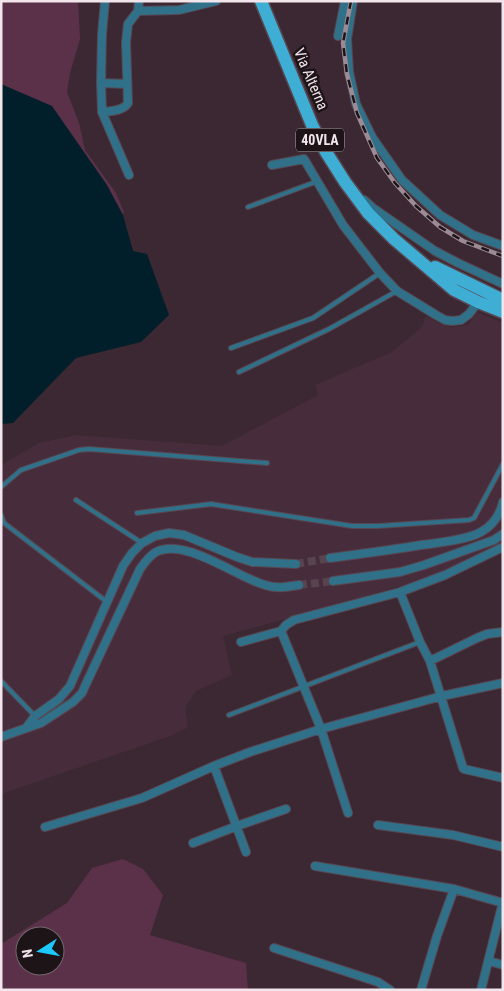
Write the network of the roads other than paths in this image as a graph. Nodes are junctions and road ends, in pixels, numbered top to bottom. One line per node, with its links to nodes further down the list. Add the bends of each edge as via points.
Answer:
1 (105, 1): 9 (street)
2 (139, 1): 7 (street)
3 (216, 1): 7 (street, via 179,10)
4 (260, 1): 15 (main road, Via Alterna / 40VLA, via 312,125)
5 (345, 1): 8 (street)
6 (353, 1): 17 (street, via 347,40 349,72 356,104 372,137 402,180 440,215 474,235)
7 (138, 11): 10 (street, via 128,24)
8 (338, 36)
9 (101, 84): 10 (street); 11 (street)
10 (127, 84): 11 (street, via 128,106)
11 (102, 112): 13 (street)
12 (272, 165): 14 (street, via 304,159)
13 (129, 175)
14 (318, 181): 16 (lane); 19 (street, via 343,225)
15 (345, 182): 18 (main road, Via Alterna / 40VLA, via 368,213); 20 (street, via 373,208 435,251)
16 (248, 207)
17 (503, 246)
18 (415, 256): 22 (main road, Via Alterna / 40VLA); 23 (main road, Via Alterna / 40VLA, via 454,290)
19 (380, 273): 21 (street); 25 (lane, via 313,318)
20 (503, 284)
21 (397, 292): 23 (street, via 436,316 452,321 461,320); 26 (lane)
22 (503, 300)
23 (478, 302): 24 (main road, Via Alterna / 40VLA)
24 (503, 312)
25 (231, 348)
26 (239, 372)
27 (267, 463): 29 (lane, via 89,449 21,470)
28 (503, 464): 32 (lane, via 472,520 352,526 211,504)
29 (1, 487)
30 (76, 500): 35 (lane)
31 (503, 502): 37 (street, via 490,526 474,535 440,543)
32 (137, 513)
33 (1, 515): 42 (lane, via 4,523)
34 (503, 534): 39 (street, via 494,540 400,572)
35 (142, 542): 38 (street, via 162,534 184,535 252,562); 42 (street, via 123,566)
36 (503, 548): 41 (street)
37 (330, 558)
38 (296, 564)
39 (333, 581)
40 (300, 585): 54 (street, via 276,588 262,584 176,548 155,552 140,569 82,693 74,702)
41 (400, 592): 43 (street, via 294,620); 46 (street)
42 (107, 602): 53 (street, via 70,686 59,699)
43 (282, 631): 45 (street); 50 (street)
44 (503, 632): 47 (street, via 487,634)
45 (241, 642)
46 (420, 642): 47 (street); 50 (lane)
47 (430, 661): 51 (street)
48 (1, 681): 53 (lane)
49 (503, 683): 51 (street)
50 (304, 686): 52 (lane); 56 (street)
51 (442, 696): 56 (street); 59 (street, via 463,768)
52 (229, 715)
53 (35, 716): 54 (lane); 55 (street)
54 (40, 723): 55 (street)
55 (26, 728): 57 (street)
56 (321, 729): 58 (street); 61 (street)
57 (1, 736)
58 (214, 766): 63 (street); 64 (street, via 142,798)
59 (503, 778)
60 (286, 809): 63 (street)
61 (348, 813)
62 (378, 825): 66 (street, via 453,835)
63 (237, 826): 65 (street); 67 (street)
64 (45, 827)
65 (192, 843)
66 (503, 847)
67 (246, 852)
68 (315, 866): 69 (street)
69 (454, 889): 70 (street); 75 (street)
70 (503, 904): 72 (street)
71 (274, 948): 74 (street, via 378,982)
72 (489, 961): 73 (street); 76 (street)
73 (503, 965)
74 (390, 990)
75 (421, 990)
76 (481, 990)

